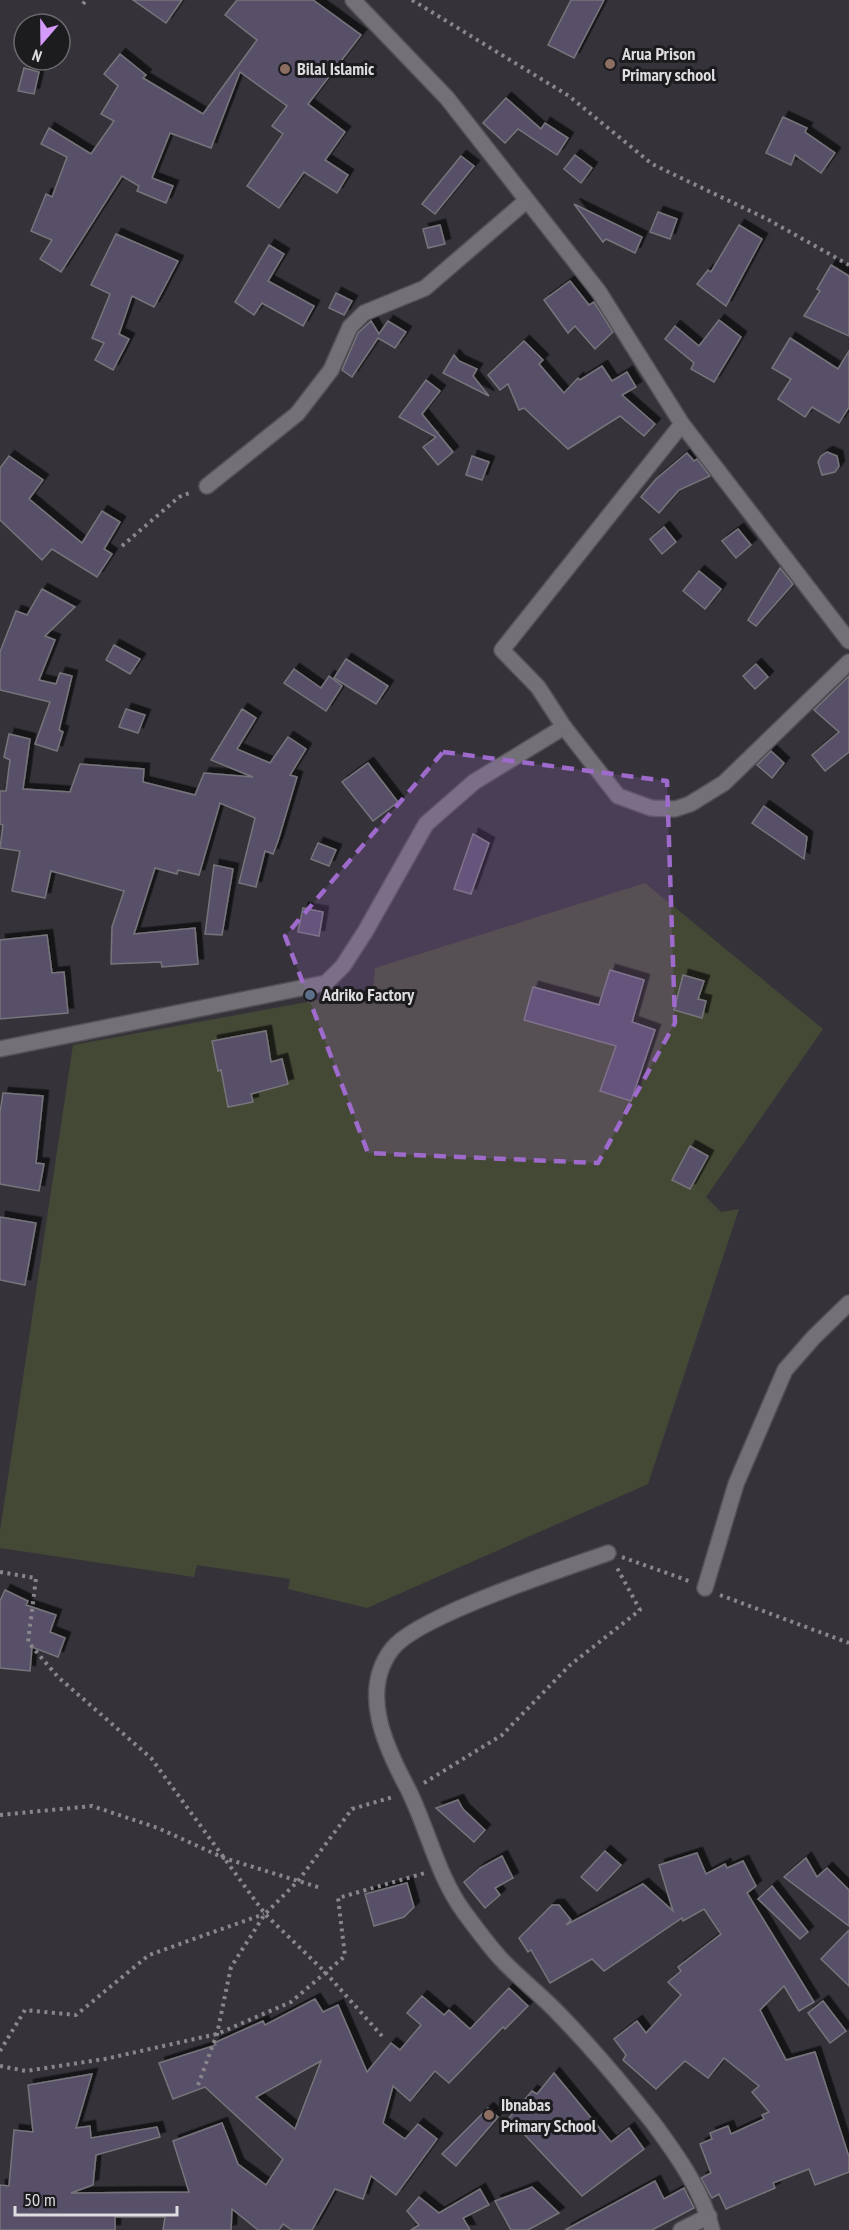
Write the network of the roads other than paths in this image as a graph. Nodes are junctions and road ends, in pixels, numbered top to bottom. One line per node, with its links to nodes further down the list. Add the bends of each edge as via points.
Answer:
1 (353, 0): 2 (street, via 447,98)
2 (526, 201): 3 (street, via 599,292); 4 (street, via 425,288 356,320 331,370 297,414)
3 (682, 424): 5 (street); 7 (street, via 502,650 538,687)
4 (207, 486)
5 (849, 641)
6 (849, 662): 7 (street, via 724,783 690,804 675,808 651,808 618,796)
7 (564, 727): 8 (street, via 474,782 426,824 354,949 326,983)
8 (0, 1049)
9 (849, 1303): 11 (street, via 785,1370 736,1484)
10 (608, 1552): 12 (street, via 420,1626 392,1648 382,1667 376,1688 381,1729 440,1869 462,1909 501,1959 618,2078 669,2144)
11 (705, 1588)
12 (710, 2223): 13 (street)
13 (681, 2230)

